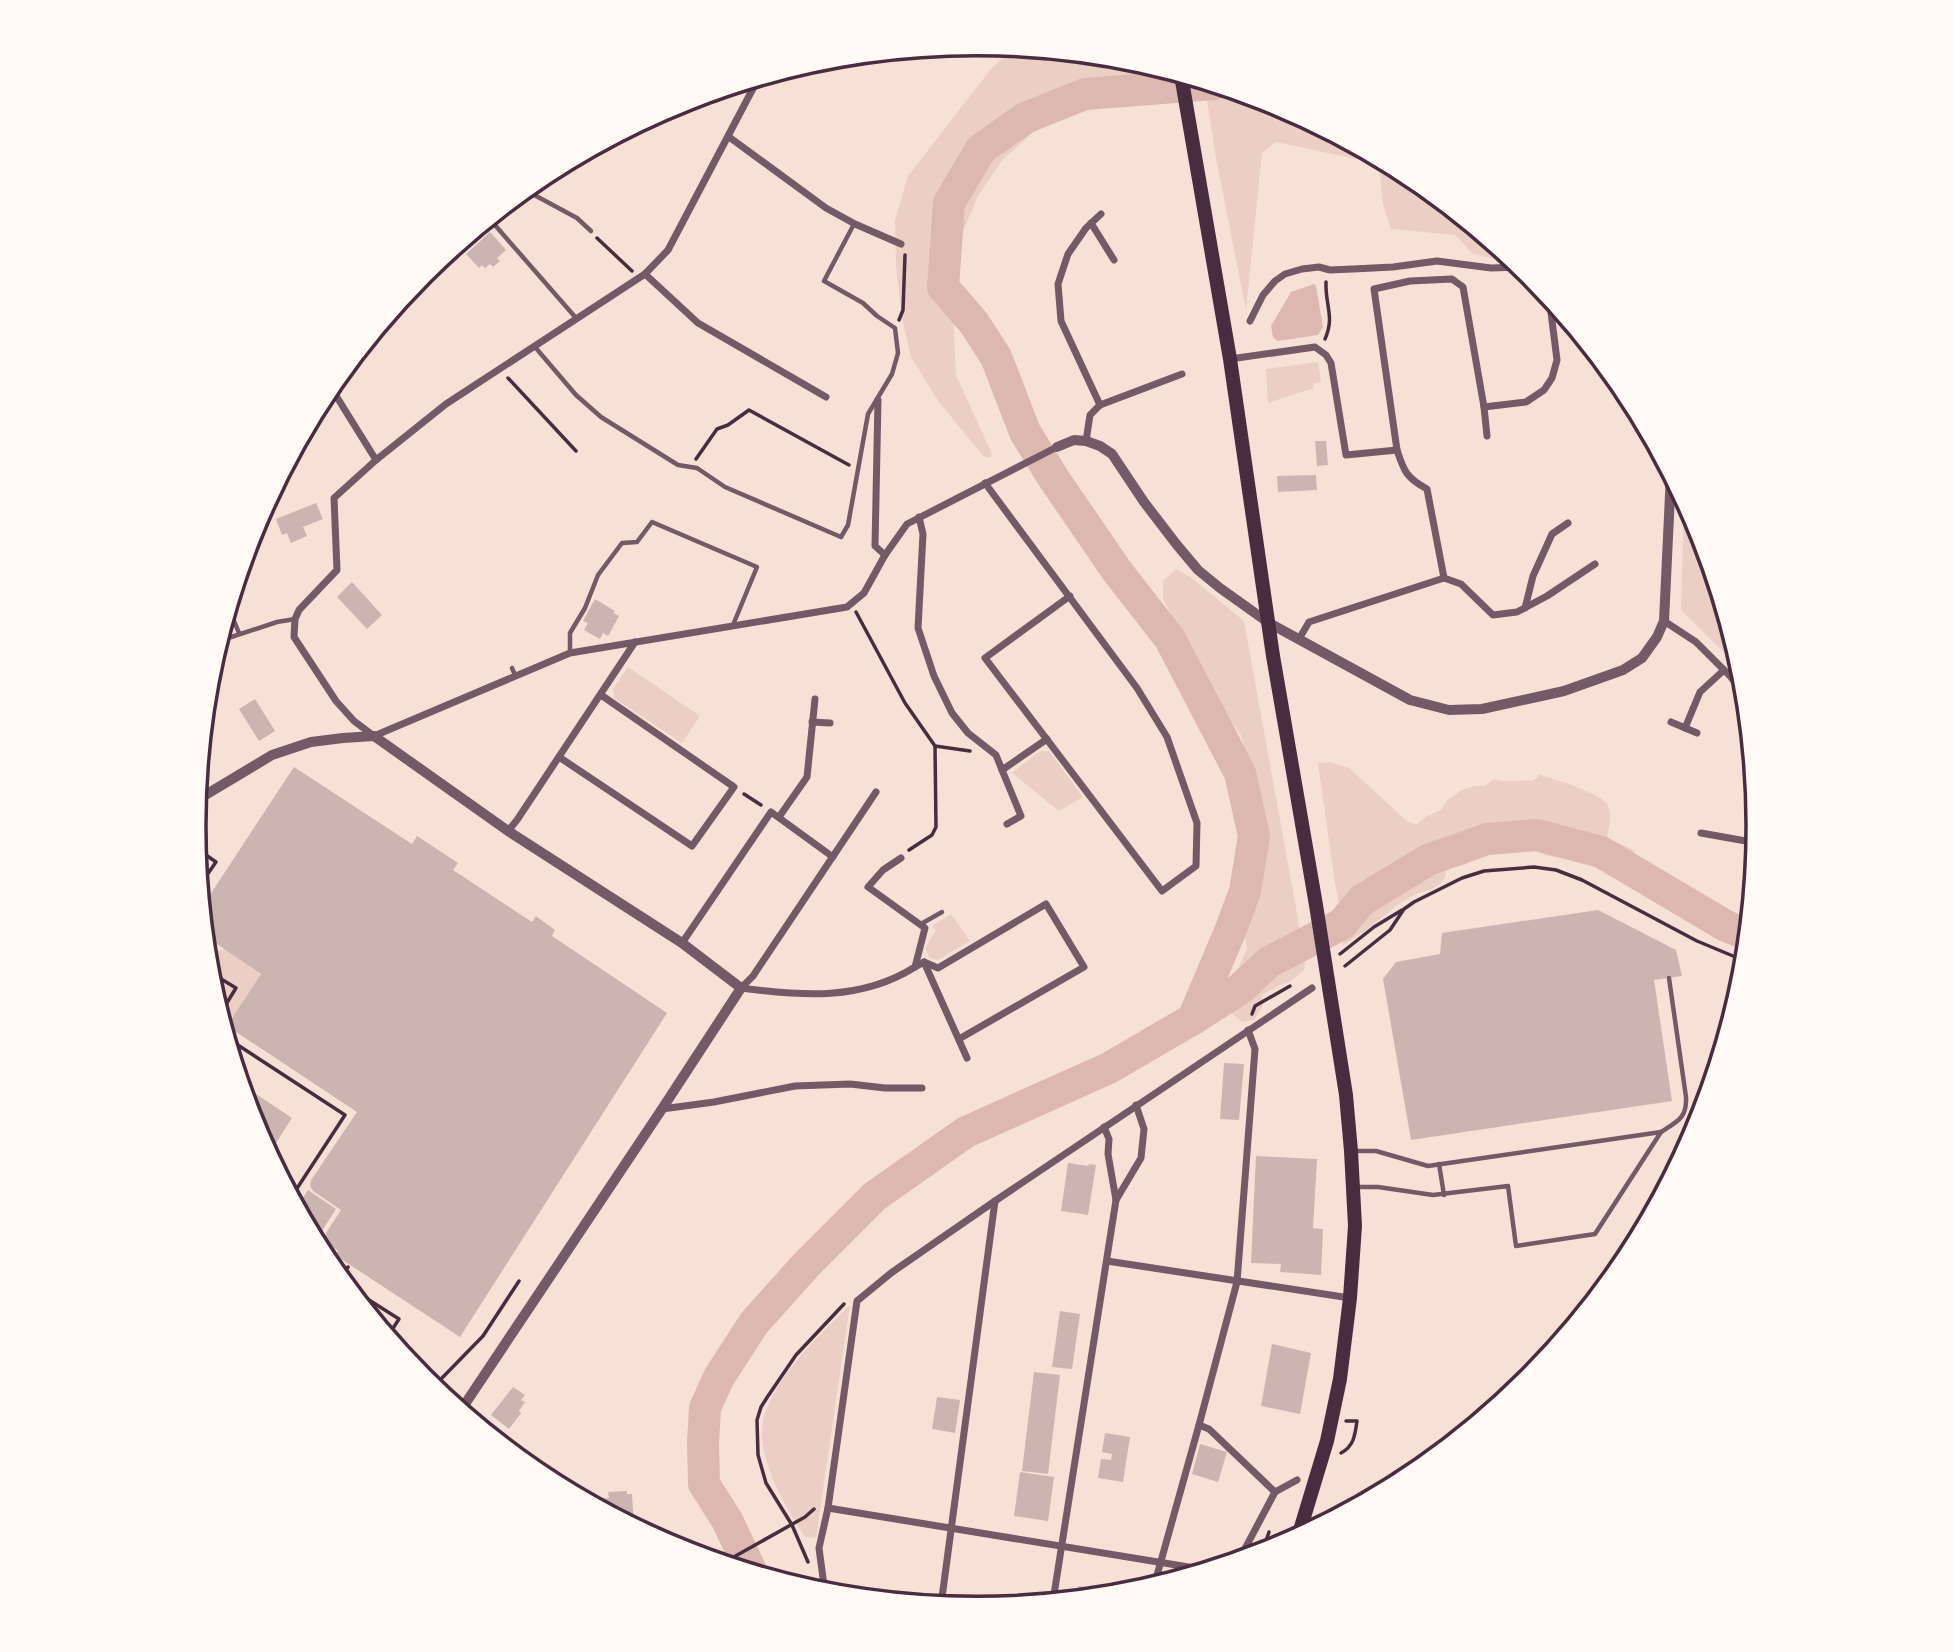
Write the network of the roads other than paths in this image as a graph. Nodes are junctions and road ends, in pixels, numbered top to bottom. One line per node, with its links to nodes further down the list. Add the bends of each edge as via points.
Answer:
1 (1182, 84): 20 (highway)
2 (751, 90): 3 (street)
3 (729, 137): 7 (street, via 808,196); 14 (street, via 668,250)
4 (535, 196): 9 (lane)
5 (1101, 214): 6 (street)
6 (1091, 223): 11 (street); 25 (street, via 1068,254 1059,284 1061,321)
7 (855, 224): 10 (street); 24 (lane, via 824,281 895,328 898,353)
8 (495, 225): 17 (lane)
9 (591, 231)
10 (901, 244)
11 (1114, 260)
12 (1408, 265): 13 (street, via 1437,261); 15 (street); 18 (street, via 1319,267 1286,274 1264,295)
13 (1506, 268)
14 (642, 276): 17 (street); 23 (street, via 698,323)
15 (1410, 281): 26 (street, via 1452,279 1463,287); 30 (street, via 1374,289)
16 (1551, 314): 26 (street, via 1557,360 1545,390 1526,402)
17 (576, 318): 19 (street)
18 (1250, 321)
19 (535, 347): 24 (lane, via 601,417 678,465 697,467 725,487 841,537 848,525 869,414); 31 (street, via 446,404)
20 (1230, 359): 30 (street, via 1315,347 1331,363 1346,456); 44 (highway)
21 (1182, 374): 25 (street)
22 (337, 397): 31 (street)
23 (826, 397)
24 (877, 400): 36 (street, via 875,546)
25 (1100, 405): 28 (street, via 1090,415)
26 (1484, 407): 27 (street)
27 (1487, 436)
28 (1086, 441): 29 (street); 44 (street, via 1112,454 1198,570)
29 (1057, 447): 32 (street)
30 (1397, 450): 38 (street, via 1412,481 1427,489)
31 (376, 460): 41 (street, via 334,499 337,570)
32 (985, 483): 34 (street); 39 (street)
33 (1670, 492): 42 (street)
34 (919, 517): 36 (street, via 907,524); 63 (street, via 923,534 918,628 952,713 996,755)
35 (1568, 523): 40 (street, via 1552,534)
36 (885, 555): 45 (street, via 864,593 852,604)
37 (1595, 564): 40 (street)
38 (1444, 578): 40 (street, via 1461,583 1493,615); 48 (street, via 1309,622)
39 (1070, 597): 61 (street, via 985,658); 61 (street, via 1167,737 1197,823 1196,866 1162,891)
40 (1525, 608)
41 (295, 619): 46 (lane); 60 (street, via 295,637 323,682 354,721)
42 (1664, 621): 48 (street, via 1642,658 1623,670 1563,691 1482,709 1449,710 1410,700); 51 (street, via 1696,642)
43 (234, 622): 46 (lane)
44 (1269, 623): 48 (street); 89 (highway, via 1346,1095)
45 (733, 625): 49 (street); 50 (lane, via 757,567 652,522 637,542 622,543 598,575 570,633)
46 (239, 634): 47 (lane)
47 (231, 637)
48 (1299, 639)
49 (635, 642): 50 (street); 53 (street)
50 (570, 653): 60 (street, via 514,672)
51 (1724, 670): 52 (street); 58 (street, via 1700,692)
52 (1733, 681)
53 (601, 695): 62 (street); 62 (street, via 734,788 692,846)
54 (815, 699): 55 (street)
55 (812, 722): 57 (street); 66 (street, via 807,777)
56 (1671, 722): 58 (street)
57 (830, 723)
58 (1685, 728): 59 (street)
59 (1697, 733)
60 (374, 736): 65 (street, via 311,742 272,755); 68 (street)
61 (1047, 739): 63 (street)
62 (559, 757): 68 (street)
63 (1002, 770): 67 (street, via 1021,816)
64 (876, 793): 71 (street)
65 (207, 794)
66 (779, 817): 71 (street); 75 (street, via 771,812)
67 (1007, 824)
68 (508, 831): 75 (street)
69 (1701, 833): 70 (street)
70 (1746, 841)
71 (833, 857): 79 (street)
72 (901, 858): 74 (street, via 868,887)
73 (942, 912): 74 (lane)
74 (920, 925): 77 (street, via 925,928)
75 (682, 943): 79 (street)
76 (924, 962): 77 (street); 82 (street); 82 (street, via 938,968 1046,904 1084,967)
77 (915, 967): 79 (street, via 859,991 812,994)
78 (1669, 978): 88 (lane, via 1686,1102 1681,1119)
79 (741, 988): 86 (street)
80 (1312, 988): 81 (street)
81 (1248, 1030): 85 (street); 96 (street, via 1255,1049)
82 (959, 1039): 83 (street)
83 (967, 1058)
84 (922, 1088): 86 (street, via 795,1086)
85 (1136, 1104): 87 (street); 94 (street, via 1144,1129 1141,1158)
86 (662, 1109): 98 (street)
87 (1104, 1127): 93 (street); 94 (street)
88 (1661, 1132): 90 (lane); 92 (lane, via 1595,1234 1516,1246 1507,1186)
89 (1351, 1151): 90 (lane, via 1376,1151 1428,1166); 91 (highway)
90 (1439, 1164): 92 (lane)
91 (1352, 1187): 92 (lane); 97 (highway, via 1355,1226)
92 (1444, 1195)
93 (995, 1200): 102 (street, via 857,1301); 104 (street)
94 (1116, 1200): 95 (street)
95 (1107, 1261): 96 (street); 105 (street)
96 (1237, 1282): 97 (street); 99 (street)
97 (1350, 1298): 103 (highway, via 1327,1441)
98 (466, 1402)
99 (1199, 1425): 101 (street, via 1209,1429); 107 (street)
100 (1297, 1480): 101 (street)
101 (1275, 1492): 106 (street)
102 (824, 1508): 104 (street); 110 (street, via 819,1548)
103 (1302, 1523)
104 (951, 1528): 105 (street); 112 (street)
105 (1062, 1546): 107 (street); 111 (street)
106 (1246, 1547)
107 (1160, 1562): 108 (street); 109 (street)
108 (1187, 1567)
109 (1157, 1574)
110 (823, 1580)
111 (1055, 1591)
112 (942, 1595)

